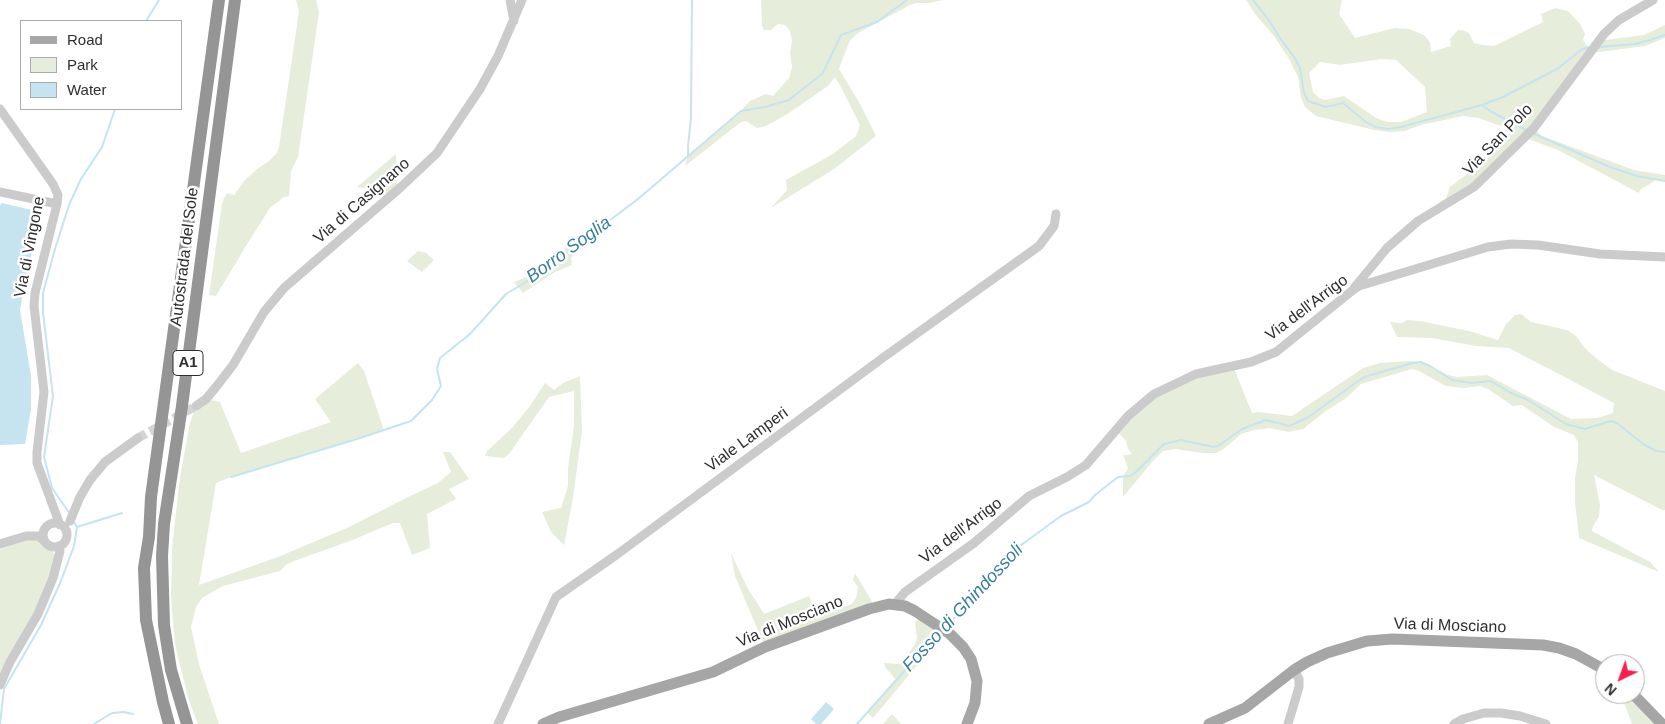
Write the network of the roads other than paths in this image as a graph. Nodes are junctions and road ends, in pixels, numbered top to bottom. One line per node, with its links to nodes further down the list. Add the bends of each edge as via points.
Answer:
1 (219, 0): 27 (highway, Autostrada del Sole / A1, via 144,568 146,620)
2 (235, 0): 28 (highway, Autostrada del Sole / A1, via 164,524 164,625 171,670)
3 (510, 0): 6 (street)
4 (522, 0): 6 (street, Via di Casignano)
5 (1653, 0): 12 (street, Via San Polo, via 1619,20 1604,34 1534,128 1474,187 1418,221 1387,248)
6 (514, 22): 13 (street, Via di Casignano, via 480,89 437,153 284,288 264,312 233,365 206,399)
7 (0, 109): 9 (street, Via di Vingone, via 53,184 58,195)
8 (0, 192): 9 (street)
9 (57, 204): 15 (street, Via di Vingone, via 34,306 44,392 37,463)
10 (1056, 214): 29 (street, Viale Lamperi, via 1054,226 1039,246 556,598)
11 (1665, 257): 12 (street, Via dell'Arrigo, via 1511,244 1488,248)
12 (1353, 290): 22 (street, Via dell'Arrigo, via 1276,352 1251,362 1196,374 1154,394 1128,416 1086,465 1029,496 974,542 905,592)
13 (196, 406)
14 (138, 438): 16 (street, via 105,462 90,480)
15 (48, 494): 16 (street, Via di Vingone); 17 (street, Via di Vingone)
16 (64, 524): 17 (street); 21 (street, via 66,536)
17 (48, 526): 18 (street); 19 (street, via 43,535)
18 (26, 536): 19 (street, via 39,536); 20 (street)
19 (45, 542): 21 (street)
20 (0, 544)
21 (59, 546): 25 (street, via 53,578 38,614)
22 (895, 604): 30 (main road, Via di Mosciano, via 869,609 770,644 713,672 606,702); 31 (main road, via 915,611 964,647 977,681 976,697)
23 (1595, 664): 24 (main road, Via di Mosciano, via 1576,654 1543,645 1393,639 1346,647)
24 (1294, 670): 32 (main road, Via di Mosciano, via 1244,708); 33 (street, via 1299,686)
25 (0, 685)
26 (1643, 704): 36 (main road)
27 (169, 724)
28 (187, 724)
29 (498, 724)
30 (543, 724)
31 (967, 724)
32 (1209, 724)
33 (1288, 724)
34 (1454, 724): 35 (street, via 1484,713 1501,713)
35 (1546, 724)
36 (1662, 724)

